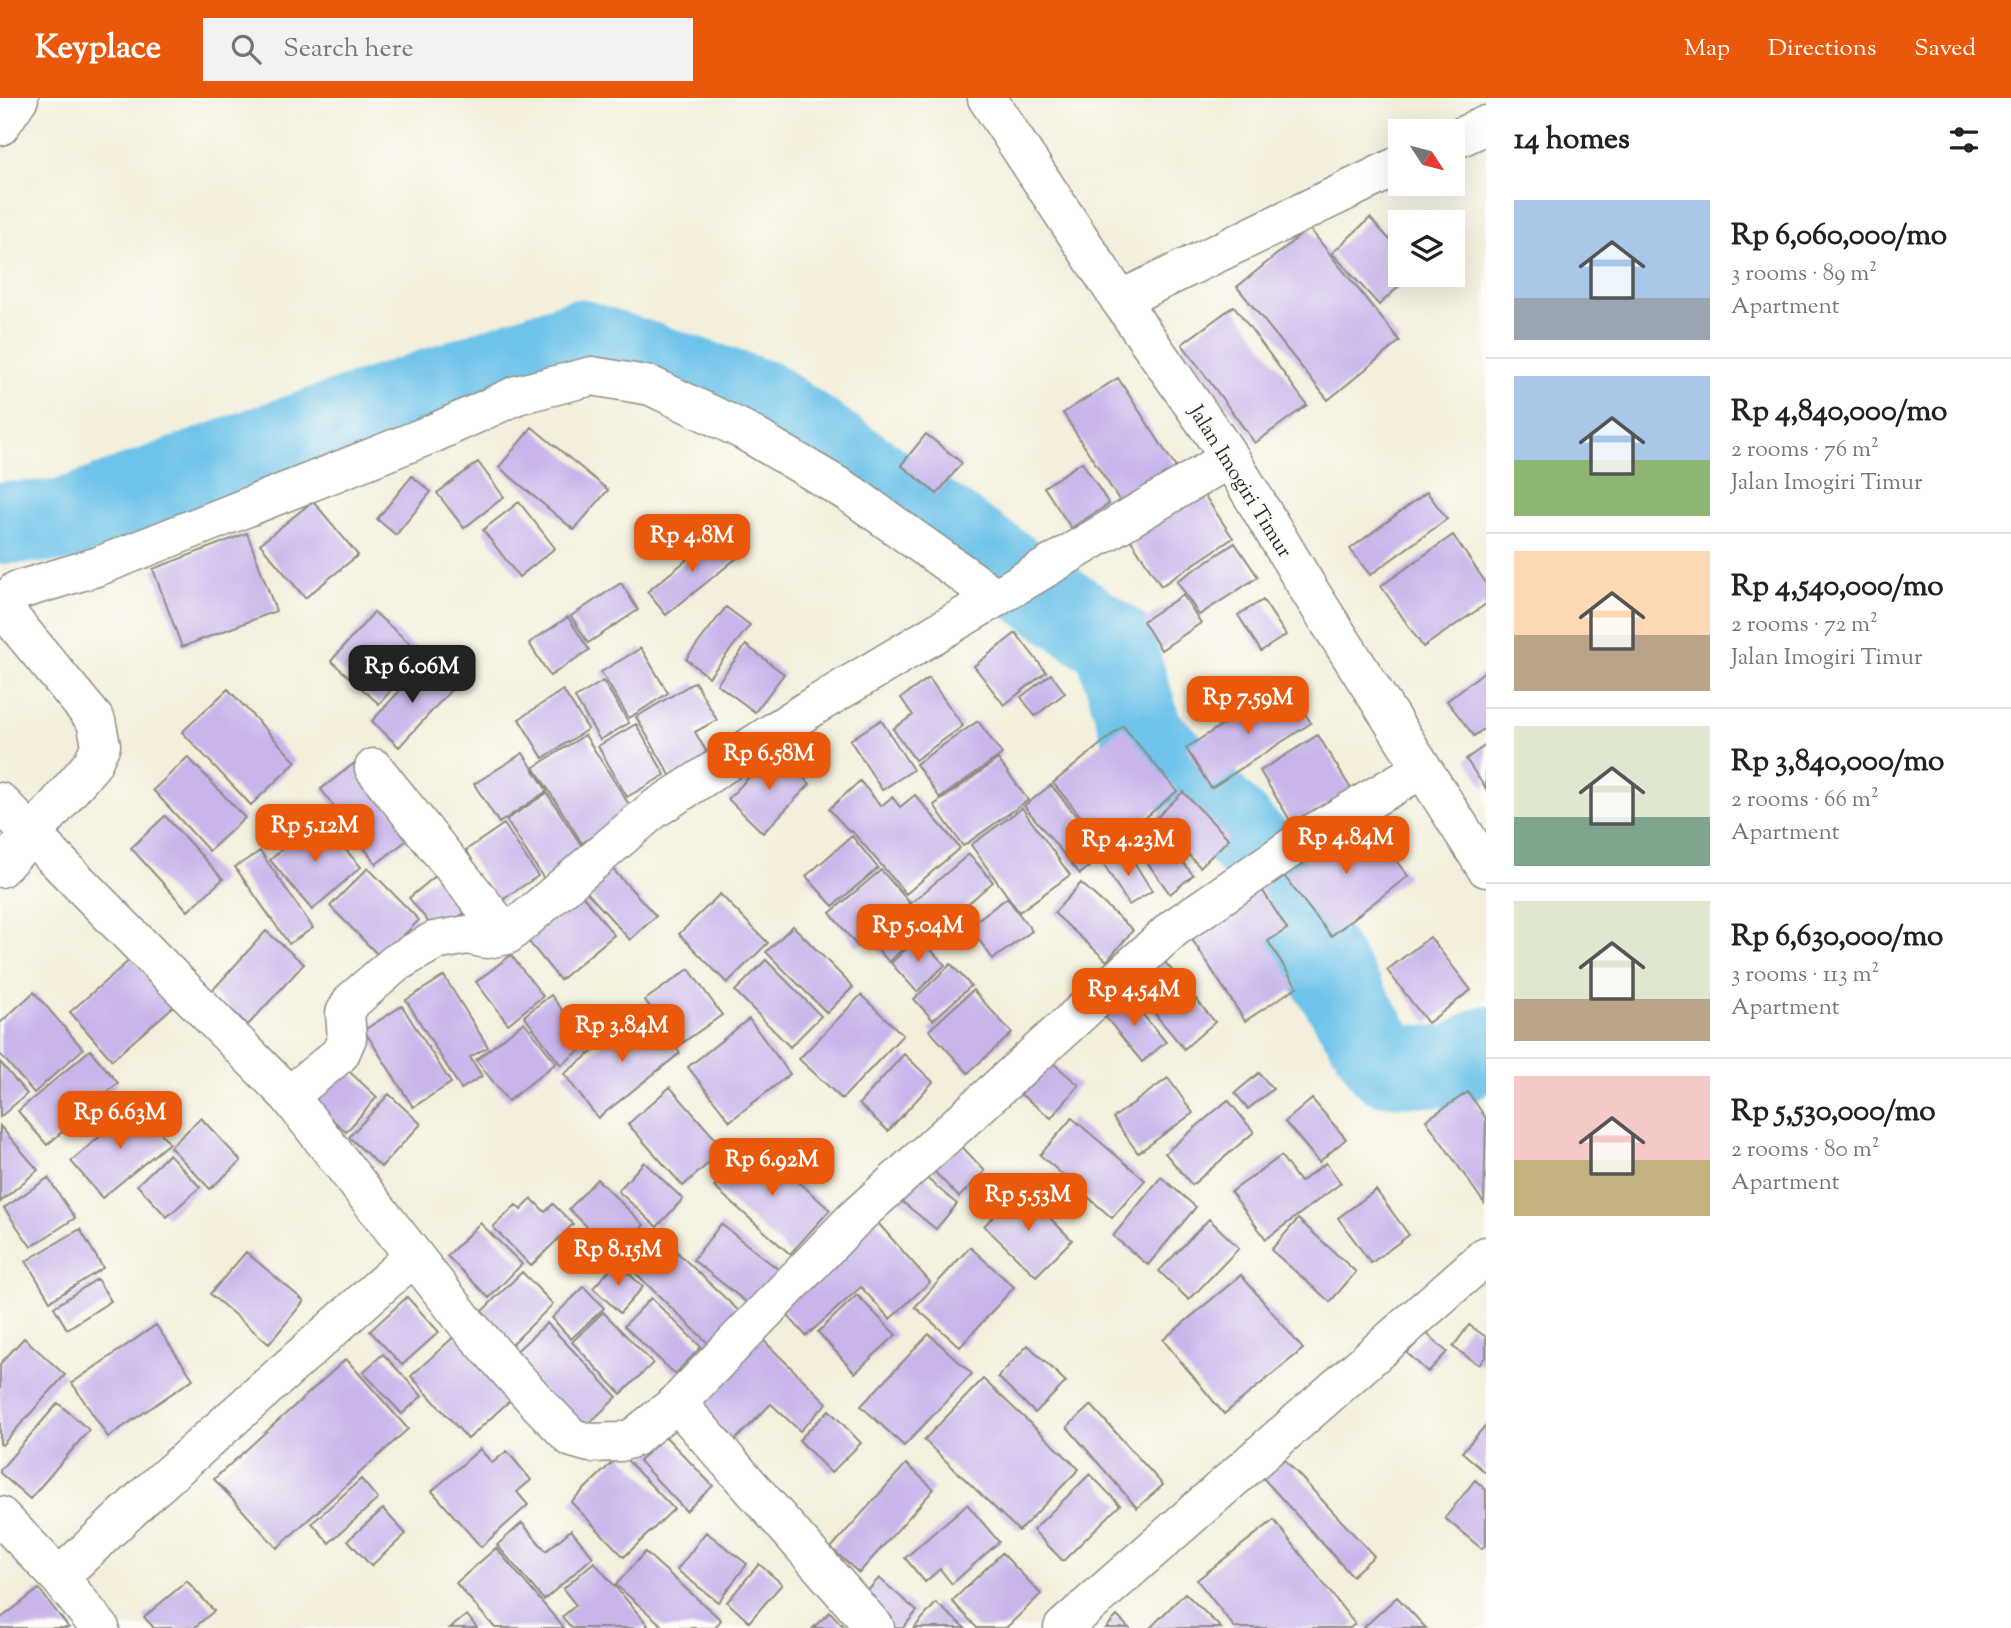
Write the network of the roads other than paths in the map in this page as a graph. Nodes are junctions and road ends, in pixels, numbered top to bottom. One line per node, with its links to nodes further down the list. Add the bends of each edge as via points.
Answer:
1 (19, 98): 4 (street)
2 (987, 98): 7 (street, Jalan Imogiri Timur)
3 (1486, 125): 5 (street)
4 (0, 126)
5 (1465, 135)
6 (1388, 171): 7 (street)
7 (1120, 300): 8 (street, Jalan Imogiri Timur)
8 (1230, 458): 9 (street); 11 (street, Jalan Imogiri Timur)
9 (1009, 590): 13 (street, via 743,430 652,386 592,376 542,388 99,566 16,591 5,603 10,617 96,721 101,745 92,764); 16 (street, via 814,706 653,810)
10 (374, 768): 16 (street)
11 (1422, 769): 15 (street, Jalan Imogiri Timur); 20 (street, via 1310,835 1174,928 854,1219)
12 (0, 802): 13 (street)
13 (32, 835): 14 (street); 17 (street)
14 (0, 868)
15 (1486, 868)
16 (507, 934): 17 (street, via 434,941 396,963 352,1001 345,1013 347,1038 340,1054)
17 (289, 1096): 18 (street)
18 (414, 1256): 20 (street, via 467,1324 572,1438 590,1443 633,1438); 22 (street)
19 (1481, 1271): 25 (street)
20 (677, 1403): 24 (street)
21 (0, 1516): 22 (street)
22 (59, 1577): 23 (street)
23 (100, 1628)
24 (875, 1628)
25 (1063, 1628)

